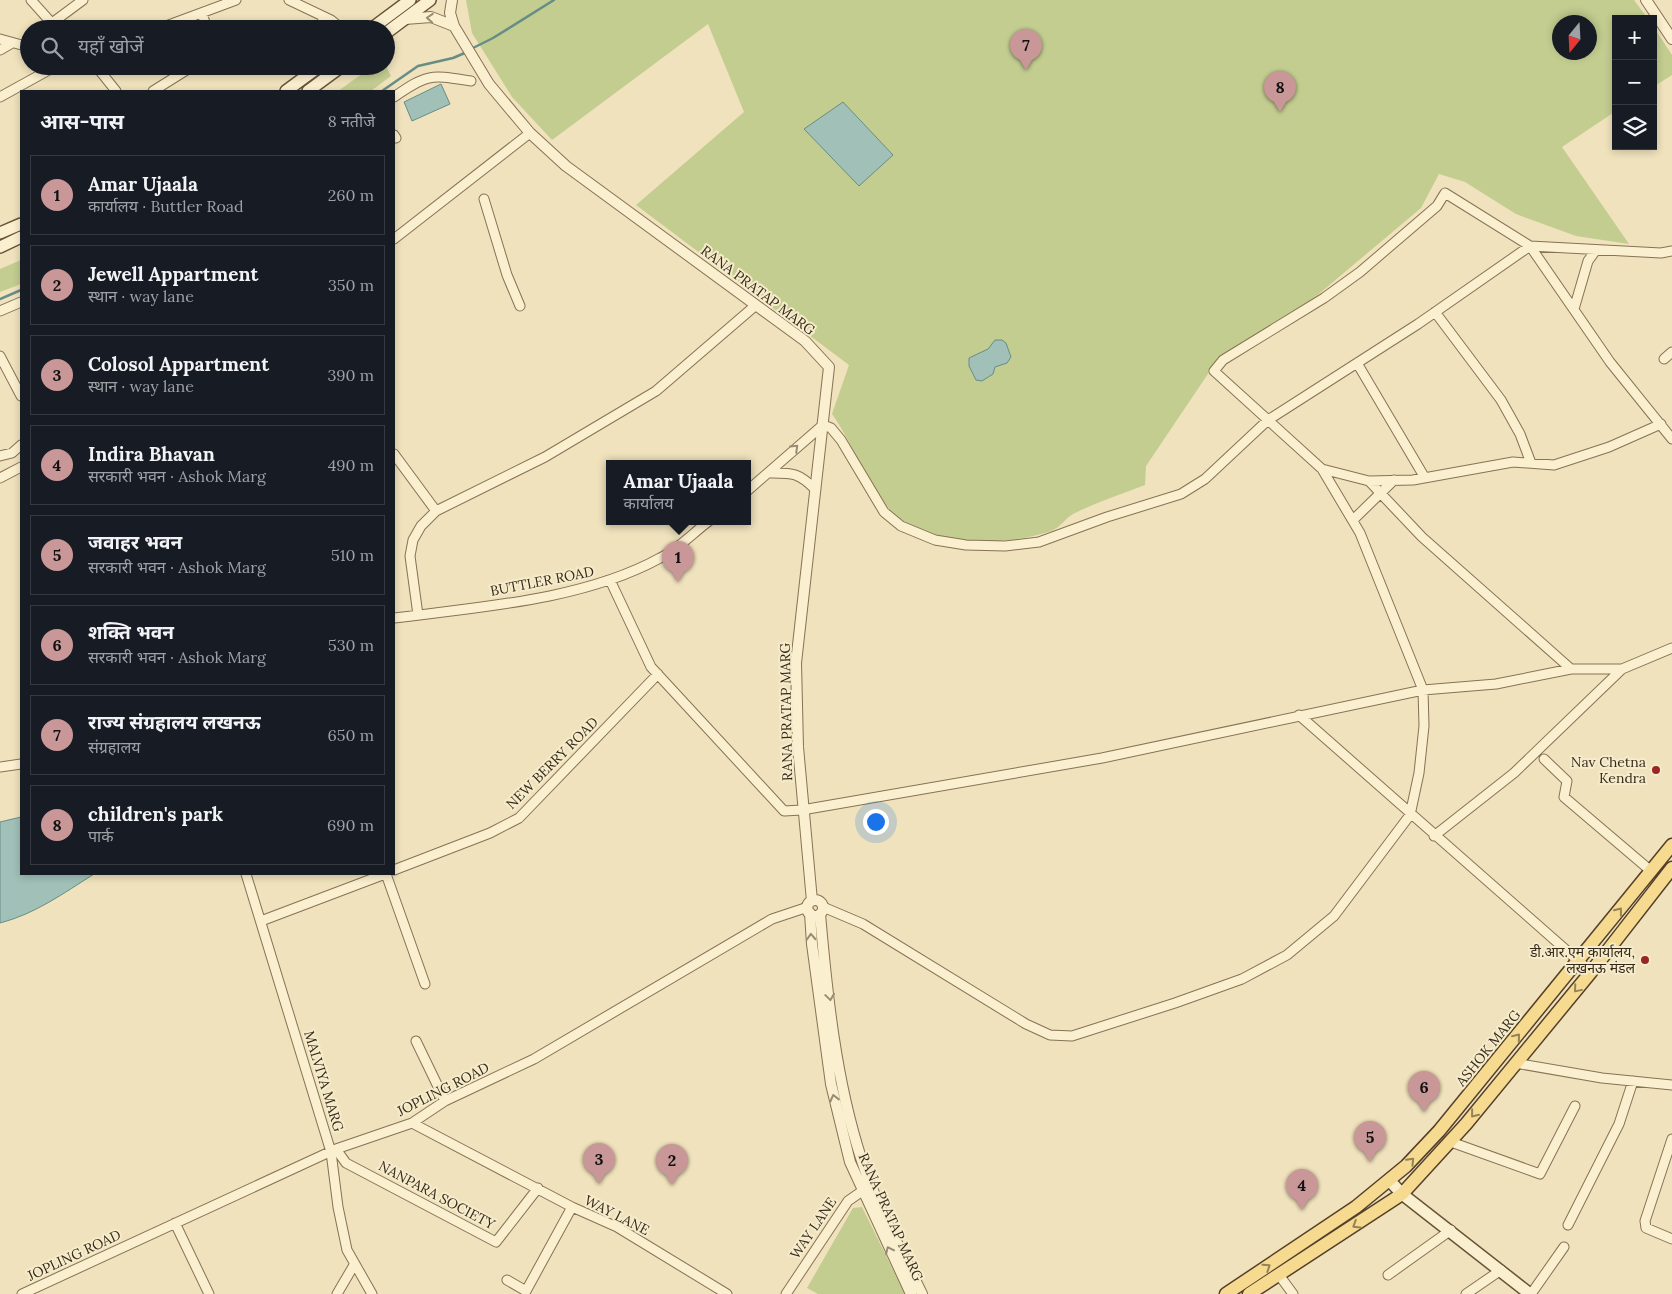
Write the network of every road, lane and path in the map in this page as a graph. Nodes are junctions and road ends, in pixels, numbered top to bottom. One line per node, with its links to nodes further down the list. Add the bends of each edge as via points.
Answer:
1 (31, 0): 12 (street)
2 (83, 0): 13 (street)
3 (236, 0): 9 (street)
4 (289, 0): 10 (street)
5 (410, 0): 18 (main road)
6 (430, 0): 11 (main road)
7 (452, 0): 20 (street, via 450,13)
8 (1646, 0): 22 (street)
9 (202, 12): 14 (street); 15 (street)
10 (322, 17): 16 (street); 17 (street)
11 (405, 19): 19 (main road); 20 (street, one-way to 11, via 432,17)
12 (49, 20)
13 (61, 20)
14 (181, 20)
15 (204, 20)
16 (324, 20)
17 (330, 20)
18 (383, 20)
19 (395, 26)
20 (456, 29): 38 (street, RANA PRATAP MARG, via 489,84)
21 (0, 39): 23 (street)
22 (1672, 39)
23 (12, 43): 24 (street); 25 (street)
24 (20, 45)
25 (0, 50)
26 (40, 75): 37 (street)
27 (103, 75): 32 (street)
28 (179, 75): 33 (street)
29 (308, 75): 34 (main road)
30 (330, 75): 35 (main road)
31 (471, 81): 36 (street, via 433,75)
32 (115, 90)
33 (155, 90)
34 (287, 90)
35 (309, 90)
36 (395, 96)
37 (0, 97)
38 (530, 133): 42 (street); 49 (street, RANA PRATAP MARG, via 566,166)
39 (484, 199): 50 (street, via 507,276)
40 (20, 224): 41 (main road)
41 (0, 233)
42 (395, 236)
43 (20, 237): 45 (main road)
44 (1530, 246): 46 (street); 51 (street); 53 (street); 59 (street, via 1445,193 1437,206 1360,272 1224,360 1214,371)
45 (0, 247)
46 (1596, 250): 47 (street); 51 (street, via 1588,261)
47 (1672, 251)
48 (20, 302): 52 (street)
49 (756, 305): 61 (street, RANA PRATAP MARG, via 805,341 829,367); 77 (street, via 656,391 545,457)
50 (520, 306)
51 (1574, 309): 60 (street, via 1610,362)
52 (0, 311)
53 (1435, 312): 57 (street); 66 (street, via 1501,400 1520,434)
54 (1672, 352): 56 (street)
55 (0, 356): 58 (street)
56 (1664, 359)
57 (1357, 363): 59 (street); 71 (street)
58 (20, 394)
59 (1268, 420): 61 (street, via 1206,479 1181,494 1039,542 1005,546 935,540 901,526 884,512 841,440 831,428); 68 (street)
60 (1661, 424): 62 (street); 66 (street, via 1609,447 1554,465)
61 (823, 425): 69 (street, one-way to 61); 75 (street, RANA PRATAP MARG)
62 (1672, 439)
63 (20, 446): 65 (street)
64 (395, 455): 77 (street)
65 (0, 456)
66 (1531, 464): 71 (street, via 1513,462)
67 (20, 468): 70 (street)
68 (1322, 469): 73 (street); 78 (street)
69 (770, 473): 74 (street); 75 (street, via 791,473 803,477)
70 (0, 478)
71 (1425, 478): 72 (street)
72 (1394, 480): 73 (street); 76 (street)
73 (1369, 481): 76 (street)
74 (751, 488)
75 (815, 488): 92 (street, RANA PRATAP MARG, via 796,663)
76 (1379, 492): 78 (street); 84 (street, via 1422,537)
77 (436, 511): 81 (street, via 417,533 410,556)
78 (1353, 520): 87 (street, via 1394,612)
79 (704, 525): 80 (street, BUTTLER ROAD, via 661,558)
80 (610, 580): 81 (street, BUTTLER ROAD, via 533,598); 86 (street, via 651,667)
81 (418, 615): 82 (street, BUTTLER ROAD)
82 (395, 618)
83 (1672, 648): 85 (street)
84 (1571, 669): 85 (street); 87 (street, via 1496,684)
85 (1622, 669): 94 (street, via 1514,774)
86 (658, 674): 92 (street, via 784,810); 97 (street, NEW BERRY ROAD, via 519,818 490,833)
87 (1423, 690): 88 (street); 93 (street, via 1423,735)
88 (1299, 715): 92 (street, via 1102,758); 93 (street)
89 (1544, 759): 98 (street, via 1567,781 1564,797)
90 (20, 764): 91 (street)
91 (0, 767)
92 (802, 810): 102 (street, RANA PRATAP MARG)
93 (1410, 815): 94 (street); 102 (street, via 1334,916 1287,955 1242,979 1072,1036 1050,1035 1026,1024 863,924)
94 (1434, 836): 104 (street)
95 (1672, 845): 98 (main road, ASHOK MARG)
96 (1672, 868): 105 (main road)
97 (395, 870)
98 (1651, 871): 104 (main road, ASHOK MARG, one-way to 98)
99 (246, 875): 103 (street, MALVIYA MARG)
100 (382, 875): 103 (street)
101 (385, 875): 106 (street)
102 (814, 908): 111 (street, JOPLING ROAD, via 772,919 534,1059); 119 (street, RANA PRATAP MARG, via 812,944 831,1084 850,1162)
103 (261, 921): 116 (street, MALVIYA MARG)
104 (1578, 962): 105 (street); 117 (main road, ASHOK MARG, one-way to 104, via 1439,1131)
105 (1590, 972): 108 (main road, one-way to 108)
106 (426, 984)
107 (416, 1041): 111 (street)
108 (1515, 1063): 109 (street); 115 (main road, one-way to 115)
109 (1633, 1081): 110 (street); 123 (street, via 1619,1124)
110 (1672, 1085)
111 (445, 1101): 113 (street, JOPLING ROAD)
112 (1575, 1106): 115 (street, via 1540,1174)
113 (412, 1123): 116 (street, JOPLING ROAD); 118 (street, WAY LANE)
114 (1672, 1139): 125 (street, via 1645,1221 1646,1228)
115 (1451, 1142): 120 (main road)
116 (334, 1150): 118 (street, NANPARA SOCIETY, via 346,1163 496,1242); 122 (street, JOPLING ROAD); 127 (street, MALVIYA MARG, via 338,1207 346,1250)
117 (1389, 1180): 120 (main road); 140 (main road, ASHOK MARG, one-way to 117, via 1356,1207)
118 (538, 1188): 121 (street, WAY LANE)
119 (866, 1188): 137 (street, WAY LANE, via 848,1201); 138 (street, RANA PRATAP MARG, one-way to 119); 139 (street, RANA PRATAP MARG)
120 (1402, 1194): 124 (main road); 129 (main road, one-way to 129)
121 (572, 1207): 131 (street, via 526,1291); 136 (street, WAY LANE, via 617,1227)
122 (176, 1223): 132 (street, JOPLING ROAD); 133 (street)
123 (1568, 1225)
124 (1451, 1230): 128 (main road); 130 (street)
125 (1672, 1239)
126 (1564, 1247): 144 (street)
127 (354, 1265): 134 (street); 135 (street, MALVIYA MARG)
128 (1501, 1270): 143 (street); 144 (main road)
129 (1279, 1275): 141 (main road); 142 (street)
130 (1388, 1275)
131 (507, 1280)
132 (22, 1294)
133 (209, 1294)
134 (337, 1294)
135 (372, 1294)
136 (727, 1294)
137 (786, 1294)
138 (911, 1294)
139 (922, 1294)
140 (1226, 1294)
141 (1249, 1294)
142 (1293, 1294)
143 (1466, 1294)
144 (1530, 1294)

